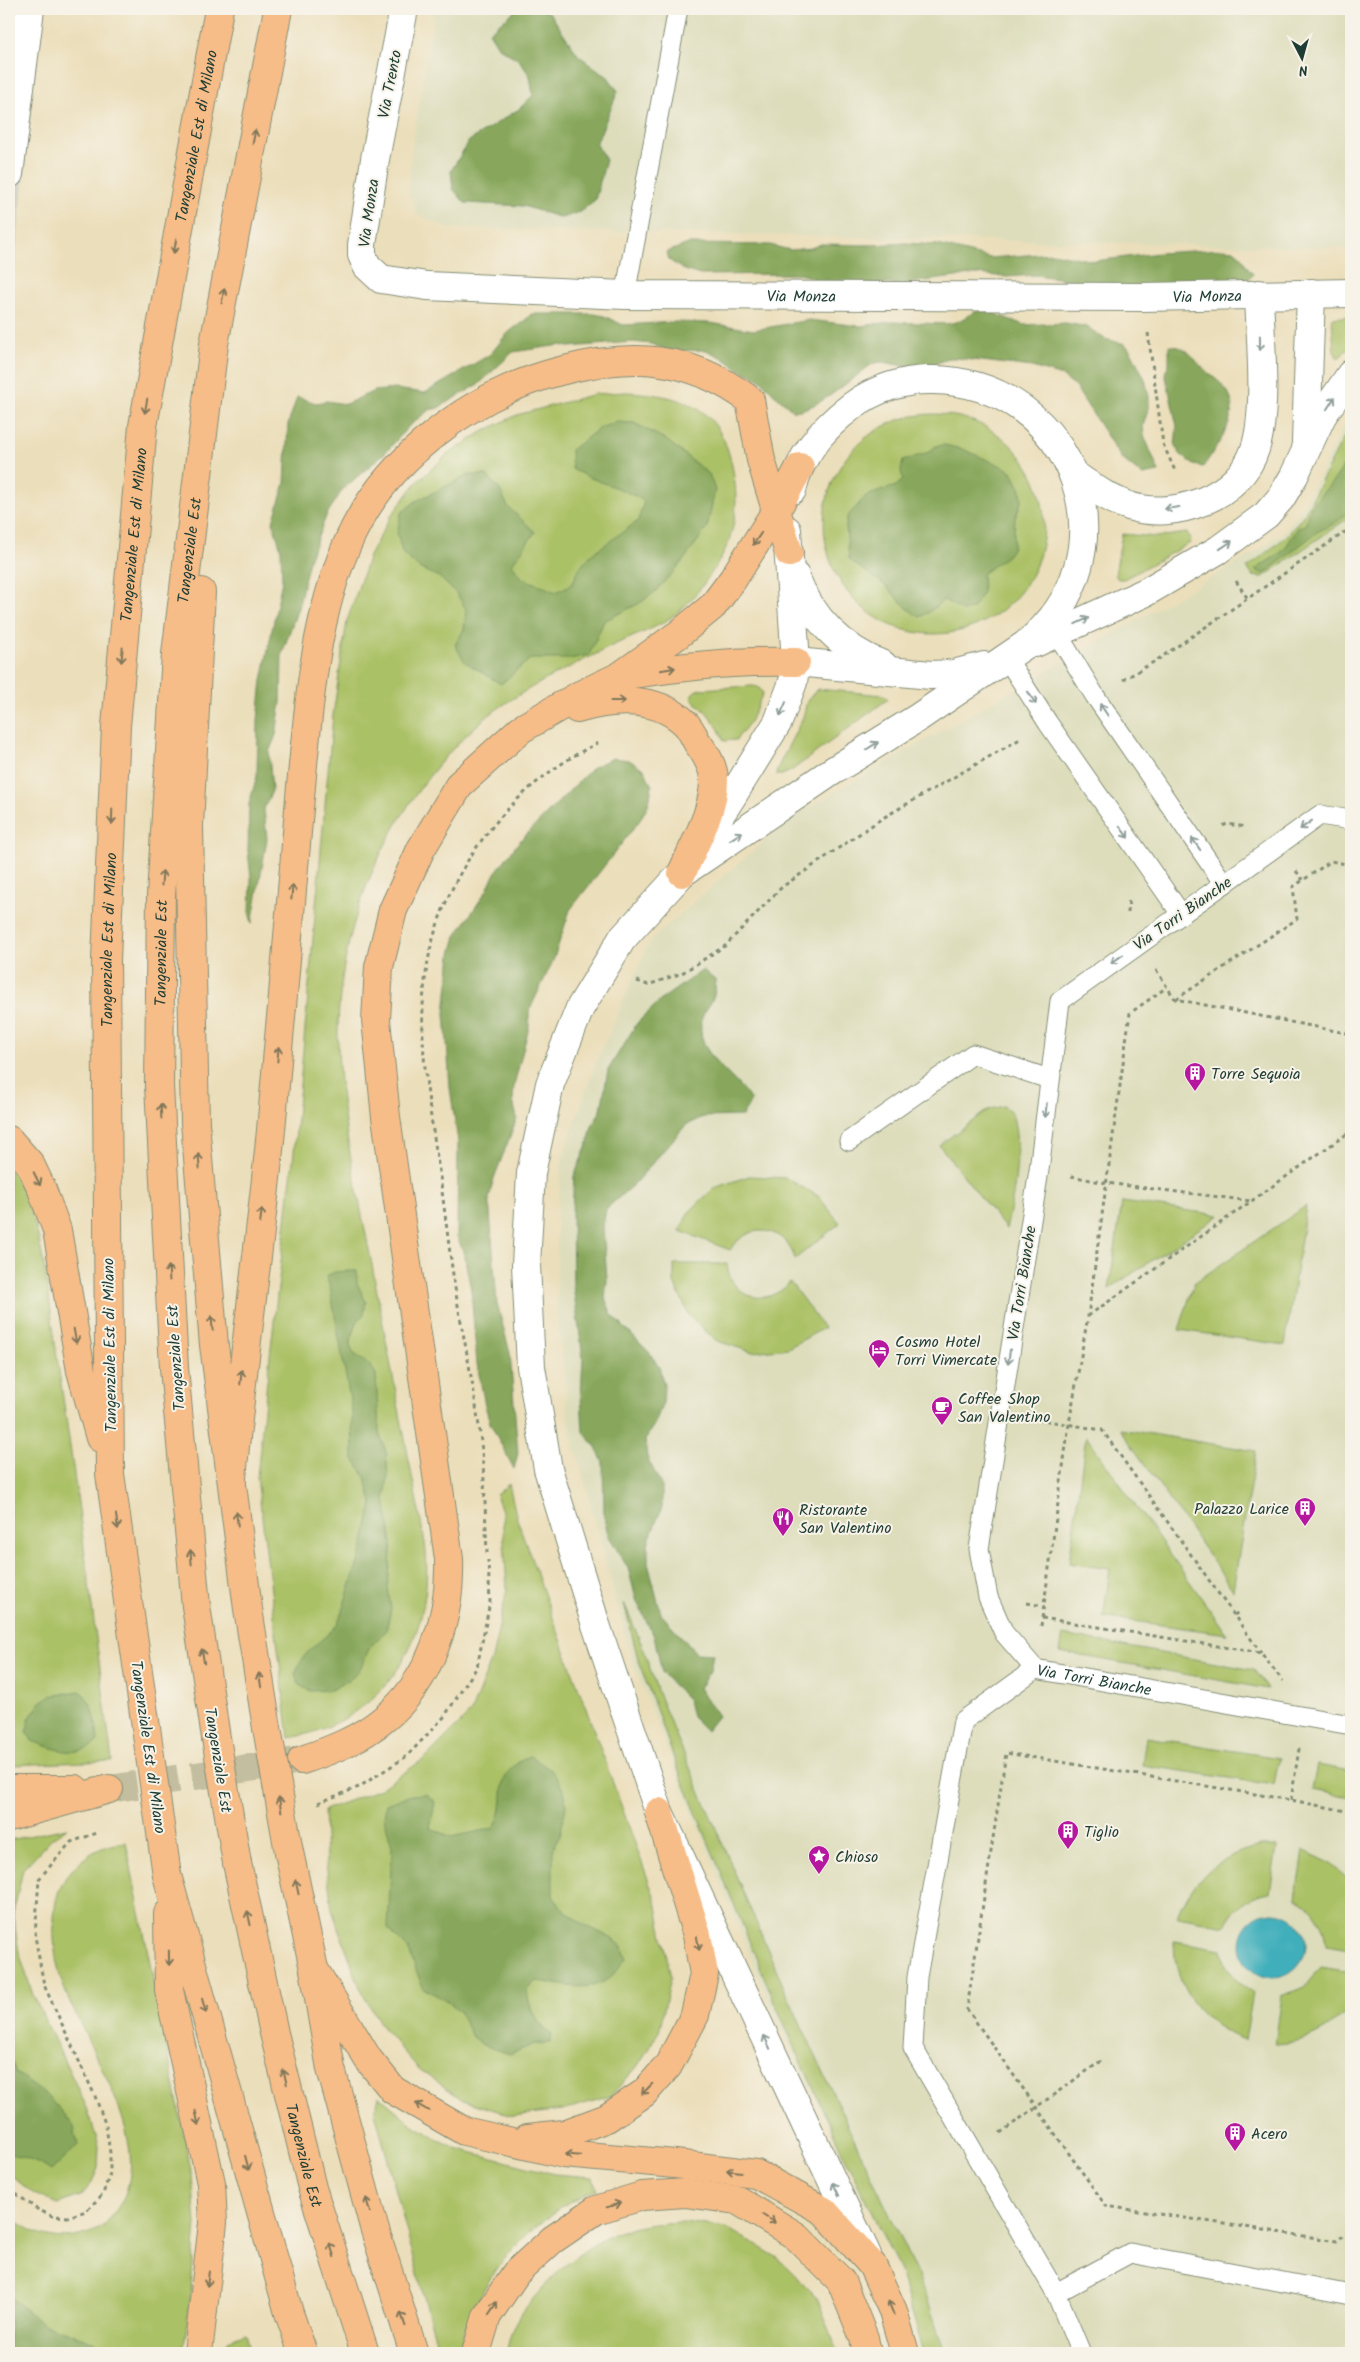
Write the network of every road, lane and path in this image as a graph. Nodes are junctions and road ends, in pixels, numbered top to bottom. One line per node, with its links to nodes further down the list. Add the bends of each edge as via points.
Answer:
1 (30, 9): 7 (street)
2 (219, 9): 53 (main road, Tangenziale Est di Milano, one-way to 53, via 143,426 116,726 106,960)
3 (278, 9): 13 (main road, one-way to 3)
4 (404, 9): 6 (street, Via Trento)
5 (678, 9): 10 (lane)
6 (375, 159): 10 (street, Via Monza, via 362,255 367,266 382,278 427,286)
7 (9, 174)
8 (1351, 292): 9 (street, Via Monza)
9 (1311, 293): 11 (street, Via Monza); 15 (street)
10 (625, 294): 12 (street, Via Monza)
11 (1258, 294): 12 (street, Via Monza); 18 (street, one-way to 18, via 1261,388 1255,448 1239,478 1225,489)
12 (1142, 297): 18 (path, via 1163,444)
13 (214, 344): 54 (main road, one-way to 13, via 214,1345 195,1123 188,826); 82 (main road, Tangenziale Est, one-way to 13, bridge, via 312,2188 236,1862 196,1606 174,1368 159,1086 161,896 176,654)
14 (1351, 374): 15 (street, one-way to 14, via 1322,416)
15 (1305, 451): 21 (street, one-way to 15, via 1266,515 1281,498)
16 (800, 467): 17 (street, via 824,430 855,403 898,384 942,380 980,386 1021,407 1049,433); 19 (main road); 22 (street, via 788,512)
17 (1073, 474): 18 (street, one-way to 17, via 1156,510 1129,506 1102,494); 25 (street, via 1080,499 1083,536 1072,583 1063,602 1044,627)
18 (1191, 505)
19 (776, 512): 22 (main road); 28 (main road, one-way to 28, via 713,606); 54 (main road, one-way to 19, via 241,1378 270,1150 308,712 322,615 346,545 370,502 418,447 470,410 532,378 587,364 638,360 686,366 727,383 750,400 761,460)
20 (1351, 528): 23 (path)
21 (1218, 550): 23 (path); 24 (street, one-way to 21, via 1146,592)
22 (789, 553): 26 (street); 27 (street, via 805,597 829,631 848,647 873,661)
23 (1248, 600): 29 (path)
24 (1057, 633): 25 (street); 29 (lane)
25 (1006, 656): 27 (street, via 990,665 962,672); 30 (lane, one-way to 30); 35 (street, one-way to 25)
26 (796, 662): 27 (street); 28 (main road, one-way to 26, via 690,665); 35 (street, one-way to 35, via 793,682 778,722)
27 (921, 674)
28 (620, 676): 31 (main road)
29 (1095, 696): 36 (lane, one-way to 29)
30 (1048, 723): 37 (lane, one-way to 37); 39 (path, via 881,818 782,887 725,946 682,974 648,985)
31 (521, 729): 35 (main road, one-way to 35, via 604,701 630,701 655,706 686,724 708,758 714,779 710,808); 62 (main road, via 460,784 421,849 393,910 379,966 376,1020 386,1117 449,1559 450,1586 446,1608 426,1668 385,1719 353,1740)
32 (600, 743): 64 (path, via 534,784 472,852 436,927 427,967 422,1014 429,1098 480,1435 490,1602 477,1666 444,1717 407,1756 359,1787)
33 (1351, 820): 36 (lane, Via Torri Bianche, one-way to 36, via 1320,815)
34 (1351, 865): 41 (path, via 1331,861 1293,887 1297,919)
35 (682, 873): 39 (street, via 622,939)
36 (1224, 884): 37 (lane, Via Torri Bianche)
37 (1181, 914): 38 (lane, Via Torri Bianche)
38 (1139, 943): 40 (path); 43 (lane, Via Torri Bianche, one-way to 43, via 1060,1001)
39 (604, 968): 65 (street, via 580,1008 550,1084 531,1173 526,1265 530,1367 548,1469)
40 (1168, 987): 41 (path); 48 (path, via 1130,1013)
41 (1175, 999): 42 (path)
42 (1351, 1034)
43 (1049, 1080): 46 (lane, via 972,1054); 47 (lane, Via Torri Bianche, one-way to 47)
44 (1351, 1131): 49 (path)
45 (9, 1140): 53 (main road, one-way to 53, via 30,1164 57,1230 81,1371)
46 (849, 1142)
47 (1039, 1170): 48 (path); 51 (lane, Via Torri Bianche, one-way to 51)
48 (1106, 1183): 49 (path); 50 (path)
49 (1251, 1201): 50 (path)
50 (1088, 1316): 52 (path)
51 (1001, 1414): 52 (path); 59 (lane, Via Torri Bianche, via 979,1549 988,1597 1004,1633)
52 (1069, 1424): 56 (path, via 1102,1430); 57 (path)
53 (110, 1474): 69 (main road, Tangenziale Est di Milano, one-way to 69, bridge)
54 (232, 1478): 70 (main road, one-way to 54, bridge, via 267,1728)
55 (1241, 1611): 56 (path)
56 (1234, 1615): 58 (path)
57 (1042, 1618): 58 (path); 59 (path)
58 (1261, 1653): 60 (path)
59 (1035, 1669): 61 (lane, Via Torri Bianche); 74 (lane, via 963,1721 916,1977 912,2048)
60 (1286, 1684)
61 (1351, 1725)
62 (302, 1760)
63 (9, 1789): 67 (main road, via 110,1789)
64 (316, 1804)
65 (659, 1812): 73 (main road, one-way to 73, via 697,1935 704,1974 695,2015 668,2066 644,2093 607,2118 564,2134 529,2138); 77 (street, one-way to 65)
66 (1351, 1812): 72 (path, via 1006,1753 967,2009)
67 (9, 1817)
68 (103, 1831): 75 (path, via 71,1842 39,1879 35,1936 44,1985 106,2126 110,2173 104,2194 86,2211 68,2217 52,2216 37,2209)
69 (168, 1875): 80 (main road, one-way to 80, via 169,1990 211,2183 214,2223); 81 (main road, one-way to 81, via 289,2313)
70 (314, 1969): 73 (main road, one-way to 70, via 393,2090 368,2059); 83 (main road, one-way to 70, via 374,2227 331,2069)
71 (1101, 2061): 72 (path)
72 (1036, 2107): 74 (path); 76 (path, via 1106,2206 1337,2241)
73 (464, 2131): 77 (main road, one-way to 73, via 824,2211 756,2174 564,2154)
74 (975, 2151): 78 (lane)
75 (9, 2189)
76 (1351, 2229)
77 (872, 2265): 86 (main road, one-way to 77, via 893,2311)
78 (1056, 2293): 79 (lane, via 1130,2253); 87 (lane)
79 (1351, 2295)
80 (198, 2353)
81 (303, 2353)
82 (365, 2353)
83 (414, 2353)
84 (476, 2353): 85 (main road, one-way to 85, via 487,2316 516,2273 552,2240 596,2210 642,2196 685,2194 737,2200 796,2236 841,2281)
85 (867, 2353)
86 (905, 2353)
87 (1081, 2353)

